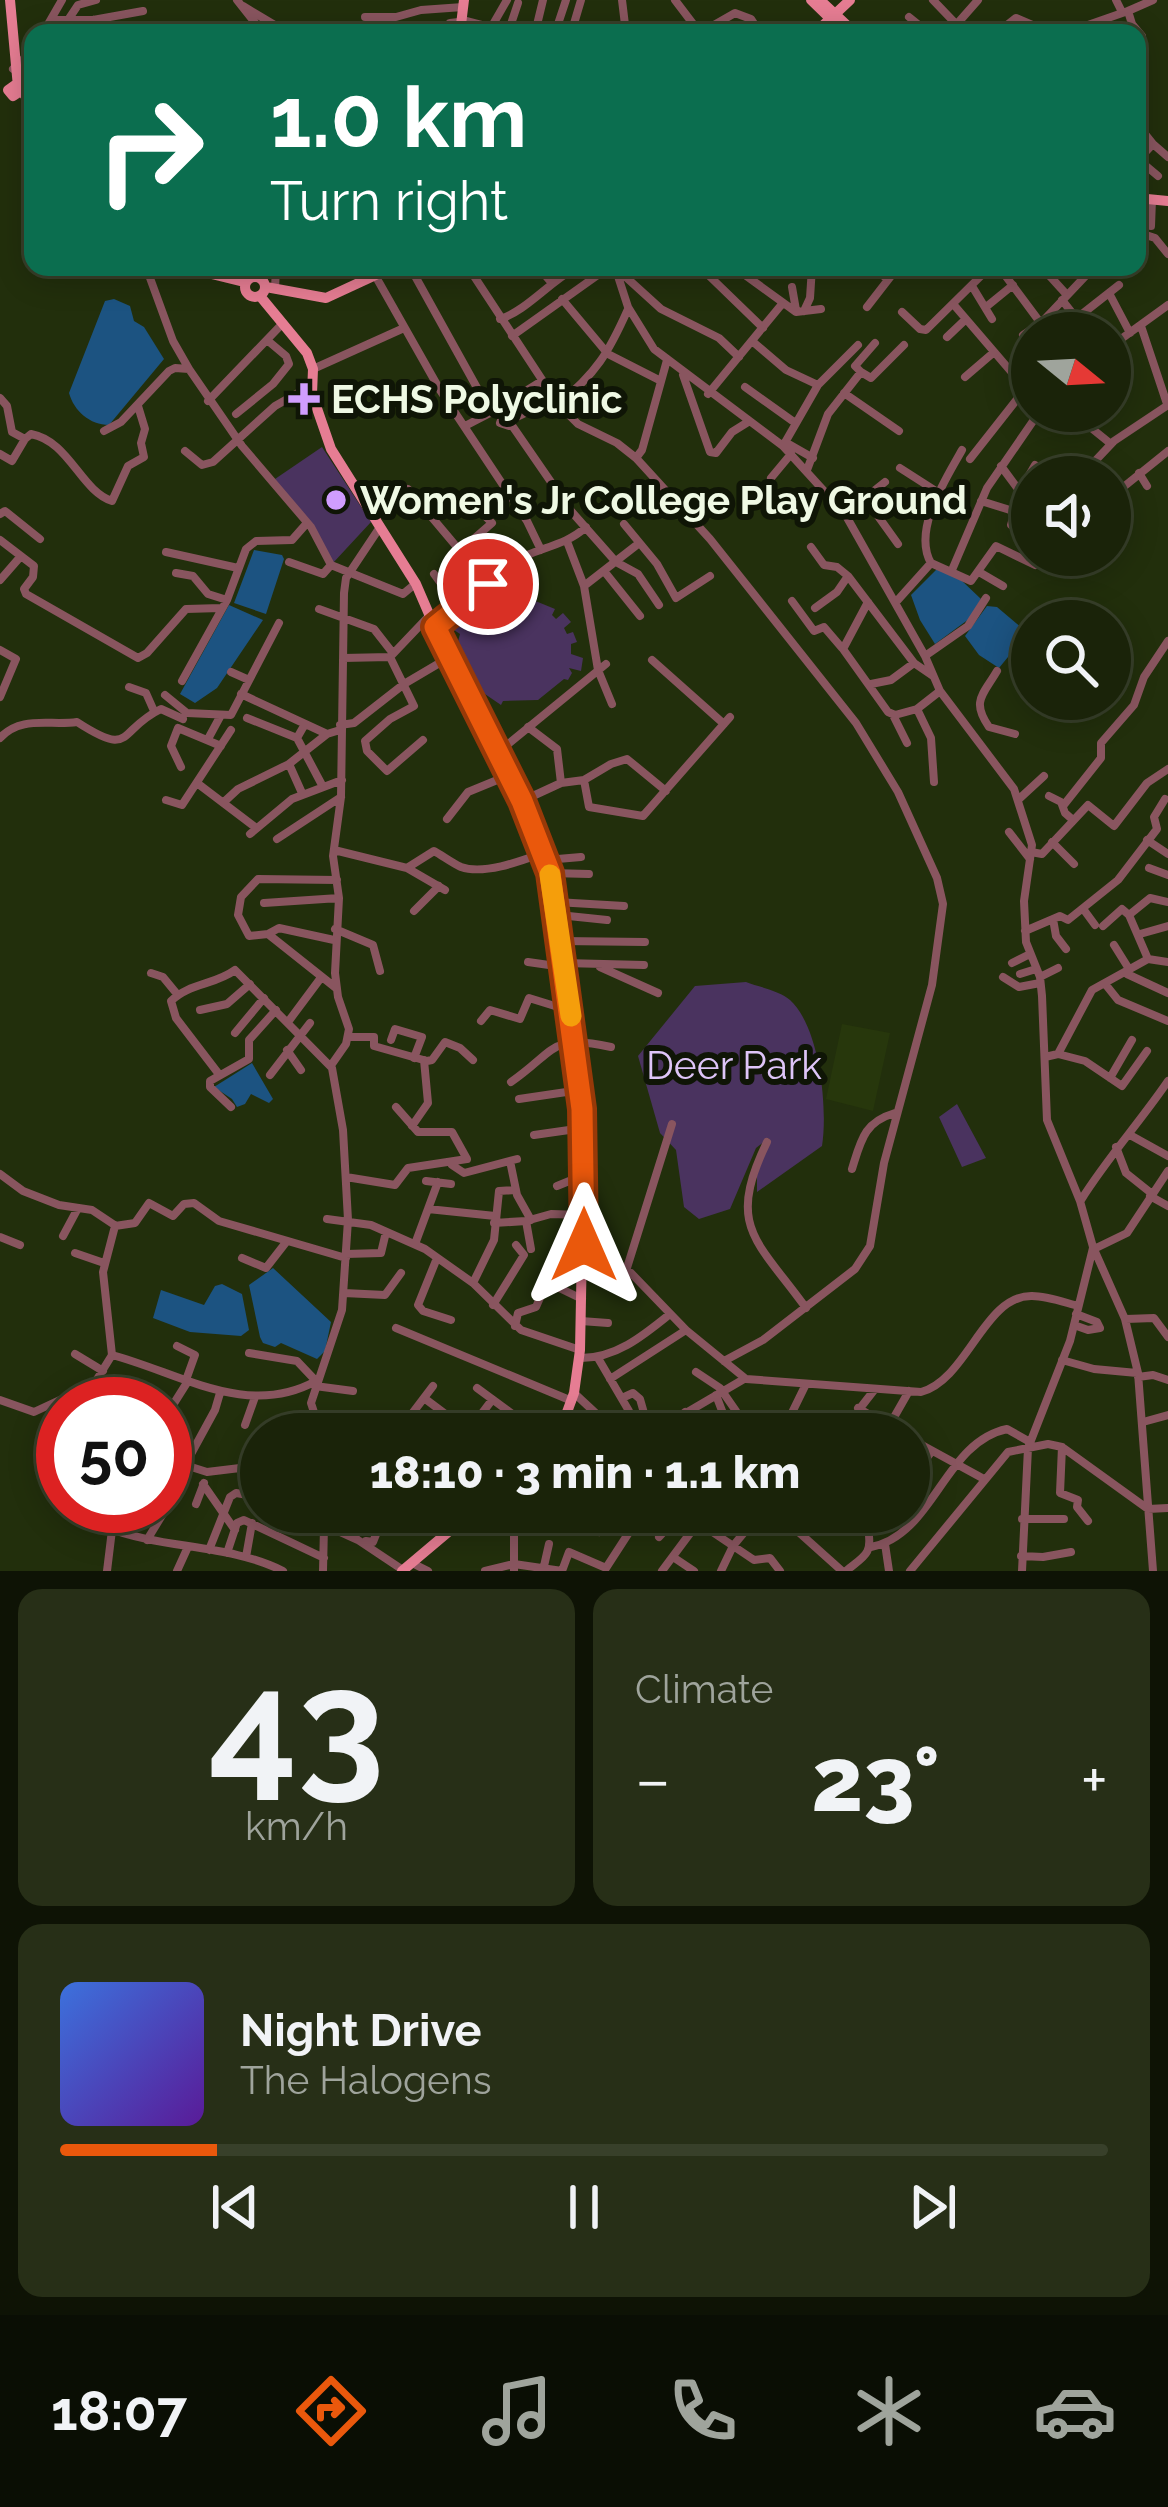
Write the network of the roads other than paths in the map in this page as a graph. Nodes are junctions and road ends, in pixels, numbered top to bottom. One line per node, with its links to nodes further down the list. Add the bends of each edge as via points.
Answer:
1 (7, 0): 39 (main road)
2 (62, 0): 19 (street)
3 (96, 0): 20 (street, via 78,4)
4 (543, 0): 18 (street)
5 (675, 0): 27 (street)
6 (819, 0): 16 (main road); 33 (main road, bridge)
7 (852, 0): 16 (main road)
8 (933, 0): 35 (street)
9 (1116, 0): 14 (street)
10 (1153, 0): 14 (street)
11 (240, 3): 24 (street)
12 (464, 4): 15 (street)
13 (142, 11): 21 (street)
14 (1125, 11): 36 (street); 37 (street)
15 (365, 17)
16 (836, 17): 30 (main road); 31 (main road); 32 (main road)
17 (909, 17): 34 (street)
18 (538, 19): 25 (street); 26 (street)
19 (51, 20): 20 (street); 22 (street)
20 (68, 20): 21 (street)
21 (93, 20): 23 (street)
22 (49, 24)
23 (95, 24)
24 (274, 24)
25 (536, 24)
26 (547, 24)
27 (693, 24)
28 (716, 24): 29 (street, via 735,13)
29 (754, 24)
30 (829, 24)
31 (840, 24)
32 (846, 24)
33 (847, 24)
34 (918, 24)
35 (954, 24)
36 (1090, 24)
37 (1132, 24)
38 (24, 59): 39 (street)
39 (15, 68): 40 (main road)
40 (11, 94)
41 (1146, 134): 42 (street)
42 (1153, 144): 43 (street); 44 (street)
43 (1146, 151)
44 (1168, 157)
45 (1146, 166): 46 (street)
46 (1159, 176)
47 (1161, 198): 48 (street, via 1148,231)
48 (1168, 254)
49 (149, 276): 116 (street)
50 (226, 276): 73 (main road)
51 (242, 276): 73 (street)
52 (273, 276): 79 (street)
53 (370, 276): 71 (street)
54 (377, 276): 71 (main road)
55 (415, 276): 137 (street)
56 (474, 276): 97 (street)
57 (546, 276): 74 (street)
58 (560, 276): 74 (street)
59 (599, 276): 82 (street)
60 (616, 276): 85 (street)
61 (623, 276): 114 (street)
62 (709, 276): 103 (street)
63 (746, 276): 83 (street)
64 (811, 276): 90 (street)
65 (884, 276): 72 (street)
66 (890, 276): 72 (street)
67 (980, 276): 77 (street)
68 (1004, 276): 75 (street)
69 (1049, 276): 81 (street)
70 (1085, 276): 81 (street)
71 (372, 279): 79 (main road, via 326,298); 102 (street)
72 (887, 279): 86 (street)
73 (245, 280): 79 (main road, via 248,292)
74 (550, 281): 97 (street)
75 (1013, 285): 87 (street); 92 (street)
76 (1120, 285): 80 (street)
77 (972, 286): 84 (street); 87 (street)
78 (792, 287): 90 (street)
79 (267, 291): 100 (main road)
80 (1109, 293): 95 (street); 96 (street)
81 (1065, 297): 93 (street); 94 (street)
82 (562, 299): 105 (street); 113 (street)
83 (782, 304): 90 (street); 103 (street)
84 (954, 305): 91 (street, via 924,331); 99 (street)
85 (628, 307): 113 (street); 115 (street)
86 (867, 307)
87 (986, 307): 98 (street)
88 (821, 309): 90 (street)
89 (1167, 309): 101 (street)
90 (800, 311)
91 (902, 312)
92 (1033, 312)
93 (1051, 312)
94 (1073, 312)
95 (1086, 312)
96 (1119, 312)
97 (500, 319): 105 (street)
98 (992, 319)
99 (966, 320): 106 (street); 112 (street)
100 (283, 323): 107 (street); 117 (main road)
101 (1142, 326): 104 (street); 134 (street)
102 (404, 328): 117 (street); 142 (street)
103 (763, 328): 108 (street)
104 (1131, 332)
105 (512, 336): 122 (street)
106 (947, 337)
107 (267, 340): 127 (street, via 289,360); 131 (street)
108 (752, 341): 114 (street); 125 (street)
109 (875, 343): 119 (street, via 855,366)
110 (858, 345): 125 (street)
111 (904, 345): 119 (street, via 872,378)
112 (993, 353): 120 (street); 121 (street)
113 (608, 354): 123 (street); 132 (street)
114 (739, 356): 129 (street)
115 (667, 360): 118 (street); 123 (street)
116 (189, 369): 131 (street); 133 (street, via 170,371)
117 (313, 369): 124 (main road)
118 (682, 373): 129 (street); 140 (street, via 710,452)
119 (861, 373): 128 (street)
120 (1011, 374)
121 (965, 377)
122 (542, 381): 132 (street); 139 (street)
123 (661, 381): 157 (street)
124 (312, 385): 135 (street); 172 (main road, via 331,449)
125 (818, 385): 141 (street)
126 (746, 387): 141 (street)
127 (265, 392): 135 (street); 138 (street)
128 (844, 393): 144 (street); 158 (street)
129 (708, 394): 140 (street)
130 (0, 398): 148 (street, via 9,429)
131 (208, 401): 147 (street)
132 (556, 401): 139 (street); 157 (street)
133 (137, 404): 143 (street); 148 (street, via 144,457 128,466 112,501 38,434)
134 (1168, 405): 149 (street)
135 (275, 406): 147 (street)
136 (1011, 412): 154 (street)
137 (490, 413): 139 (street); 142 (street)
138 (236, 414)
139 (507, 416): 179 (street)
140 (748, 422): 150 (street)
141 (794, 422): 150 (street)
142 (465, 426): 186 (street)
143 (104, 431)
144 (899, 431)
145 (1025, 432): 160 (street)
146 (1096, 432): 149 (street)
147 (236, 438): 153 (street, via 207,464); 176 (street)
148 (25, 439): 155 (street, via 12,461)
149 (1112, 444): 156 (street)
150 (786, 448): 158 (street); 161 (street); 163 (street)
151 (962, 450): 168 (street)
152 (1168, 451): 162 (street)
153 (185, 452)
154 (975, 453)
155 (0, 454)
156 (1100, 456)
157 (636, 458): 384 (street, via 856,723 937,878 943,904 935,968)
158 (813, 458): 161 (street)
159 (900, 468): 168 (street)
160 (999, 469): 165 (street); 171 (street)
161 (807, 471): 175 (street)
162 (1138, 473): 164 (street); 167 (street)
163 (771, 478)
164 (1131, 479)
165 (1011, 480)
166 (885, 482): 170 (street)
167 (1148, 486)
168 (939, 493): 193 (street, via 925,543)
169 (465, 496): 187 (street, via 492,523)
170 (865, 498): 175 (street); 184 (street)
171 (981, 501): 173 (street); 196 (street)
172 (370, 508): 178 (main road); 187 (street, via 408,489)
173 (1011, 511)
174 (0, 514): 181 (street)
175 (845, 514): 212 (street)
176 (307, 523): 194 (street); 195 (street, via 289,542 251,544)
177 (624, 524): 183 (street)
178 (380, 527): 200 (street); 205 (main road)
179 (586, 527): 182 (street); 192 (street)
180 (0, 539): 190 (street)
181 (40, 539)
182 (568, 544): 186 (street); 207 (street)
183 (638, 544): 192 (street); 202 (street, via 677,599)
184 (898, 544)
185 (811, 548): 203 (street)
186 (546, 549): 206 (street)
187 (461, 550): 206 (street)
188 (166, 552): 195 (street)
189 (1011, 553): 198 (street, via 996,546)
190 (21, 556): 204 (street); 213 (street, via 35,571 26,594 138,658 182,611)
191 (289, 562): 194 (street, via 323,574)
192 (616, 562): 197 (street); 214 (street, via 638,574)
193 (931, 563): 196 (street); 212 (street)
194 (331, 565): 200 (street)
195 (238, 568): 213 (street)
196 (952, 570): 198 (street, via 971,581)
197 (604, 572): 207 (street); 218 (street)
198 (979, 572): 208 (street)
199 (176, 573): 213 (street, via 193,576)
200 (348, 574): 205 (street, via 403,594); 219 (street)
201 (434, 574): 215 (street)
202 (710, 575)
203 (848, 576): 211 (street); 216 (street)
204 (0, 580)
205 (416, 584): 220 (main road)
206 (488, 584): 215 (street)
207 (584, 586): 231 (street)
208 (1003, 586)
209 (986, 598): 226 (street, via 968,626)
210 (792, 601): 223 (street, via 814,631 824,627)
211 (868, 602): 223 (street); 230 (street)
212 (896, 602): 226 (street)
213 (224, 604): 236 (street)
214 (659, 604)
215 (458, 608): 220 (street)
216 (815, 608)
217 (319, 609): 219 (street)
218 (640, 616)
219 (346, 618): 225 (street, via 379,632); 227 (street)
220 (433, 621): 225 (street); 228 (main road)
221 (279, 623): 235 (street)
222 (1168, 641): 287 (street, via 1134,705 1100,743 1101,758)
223 (843, 649): 238 (street)
224 (0, 650): 243 (street, via 16,659)
225 (391, 655): 227 (street); 237 (street)
226 (926, 656): 234 (street)
227 (343, 658): 254 (street)
228 (448, 658): 237 (street); 266 (main road)
229 (652, 660): 278 (street, via 727,721)
230 (914, 662): 234 (street); 238 (street)
231 (602, 667): 244 (street); 255 (street)
232 (997, 671): 247 (street)
233 (231, 672): 235 (street)
234 (933, 676): 240 (street)
235 (249, 680): 241 (street)
236 (182, 681)
237 (404, 684): 254 (street); 262 (street, via 414,706 376,729 367,751 387,771)
238 (871, 684): 249 (street)
239 (129, 687): 246 (street, via 146,693)
240 (940, 691): 245 (street); 252 (street)
241 (241, 694): 248 (street, via 231,715); 253 (street)
242 (165, 695): 251 (street)
243 (0, 697)
244 (612, 704)
245 (917, 709): 249 (street); 274 (street, via 930,734)
246 (154, 711): 251 (street); 259 (street, via 113,740 77,722 41,719)
247 (979, 712): 252 (street); 258 (street, via 996,731)
248 (221, 715): 251 (street); 261 (street)
249 (893, 715): 263 (street)
250 (248, 718): 260 (street)
251 (182, 720): 261 (street); 268 (street, via 171,746)
252 (961, 721): 284 (street)
253 (305, 724): 257 (street); 260 (street)
254 (340, 727): 257 (street); 272 (street)
255 (528, 727): 266 (street); 276 (street, via 557,749)
256 (231, 730): 264 (street)
257 (327, 734): 265 (street)
258 (1015, 734)
259 (0, 738)
260 (297, 738): 265 (street)
261 (208, 739): 264 (street)
262 (423, 740)
263 (908, 743)
264 (221, 746): 275 (street)
265 (306, 752): 267 (street); 277 (street)
266 (496, 754): 270 (main road)
267 (289, 764): 279 (street); 285 (street)
268 (181, 767)
269 (1168, 769): 289 (street, via 1114,826 1088,805)
270 (507, 776): 286 (main road); 288 (street, via 468,792)
271 (1044, 776): 284 (street)
272 (342, 780): 277 (street); 281 (street)
273 (584, 780): 276 (street); 278 (street, via 627,759); 278 (street, via 589,807 616,814 643,816)
274 (934, 782)
275 (197, 783): 283 (street, via 182,805); 285 (street)
276 (561, 783): 286 (street)
277 (322, 785): 279 (street)
278 (666, 791)
279 (302, 793): 285 (street, via 252,831)
280 (1049, 796): 287 (street)
281 (341, 797): 291 (street); 294 (street)
282 (1165, 799): 292 (street)
283 (166, 800)
284 (1018, 800): 296 (street)
285 (225, 801)
286 (522, 801): 298 (main road)
287 (1063, 806): 289 (street)
288 (447, 819)
289 (1073, 820): 293 (street)
290 (1009, 832): 296 (street)
291 (277, 839)
292 (1147, 840): 295 (street); 310 (street)
293 (1052, 842): 296 (street); 299 (street)
294 (334, 850): 300 (street); 304 (street)
295 (1168, 854)
296 (1030, 856): 316 (street)
297 (580, 857): 298 (street)
298 (547, 862): 300 (street, via 472,869 434,851); 302 (street); 309 (main road)
299 (1074, 864)
300 (407, 868): 311 (street, via 442,888)
301 (1149, 868): 303 (street)
302 (589, 874)
303 (1168, 875)
304 (337, 880): 305 (street); 317 (street, via 258,879 241,897 238,915 249,936)
305 (339, 898): 306 (street); 318 (street)
306 (264, 902)
307 (1168, 902): 312 (street, via 1150,898)
308 (624, 906): 309 (street)
309 (557, 909): 314 (street); 320 (main road)
310 (1084, 910): 312 (street, via 1099,925 1122,909); 313 (street)
311 (414, 911)
312 (1129, 915): 319 (street)
313 (1053, 919): 316 (street); 323 (street)
314 (607, 920)
315 (1168, 926): 319 (street)
316 (1025, 931): 324 (street)
317 (268, 934): 318 (street); 339 (street)
318 (334, 934): 333 (street, via 374,945); 342 (street)
319 (1140, 934): 325 (street)
320 (562, 941): 321 (street); 329 (main road)
321 (645, 942)
322 (1114, 945): 334 (street)
323 (1066, 950)
324 (1030, 954): 328 (street); 337 (street)
325 (1148, 959): 327 (street); 334 (street)
326 (527, 962): 329 (street)
327 (1168, 962)
328 (1012, 963)
329 (565, 965): 331 (street); 349 (main road)
330 (644, 965): 331 (street)
331 (598, 966): 345 (street)
332 (1058, 968): 337 (street)
333 (380, 970)
334 (1128, 971): 341 (street); 343 (street)
335 (151, 973): 344 (street)
336 (1019, 974): 337 (street)
337 (1038, 976): 338 (street, via 1019,987); 362 (street)
338 (1003, 977)
339 (320, 979): 342 (street); 352 (street)
340 (250, 984): 344 (street, via 235,970); 346 (street); 347 (street, via 227,1004)
341 (1106, 986): 351 (street, via 1118,1000); 356 (street, via 1090,992)
342 (336, 988): 357 (street)
343 (1168, 992)
344 (177, 994): 374 (street, via 171,1011)
345 (658, 994)
346 (264, 998): 348 (street); 354 (street)
347 (200, 1010)
348 (276, 1010): 352 (street); 374 (street, via 249,1040 250,1058)
349 (571, 1011): 350 (street, via 529,998 520,1019 490,1010); 359 (main road)
350 (482, 1021)
351 (1168, 1021)
352 (288, 1022): 355 (street)
353 (310, 1023): 355 (street)
354 (235, 1033)
355 (300, 1033): 365 (street); 371 (street)
356 (1069, 1034): 362 (street); 367 (street)
357 (349, 1037): 363 (street); 371 (street)
358 (422, 1037): 361 (street); 363 (street, via 395,1029); 369 (street)
359 (574, 1039): 364 (street); 379 (street); 380 (main road)
360 (1132, 1040): 377 (street)
361 (445, 1042): 369 (street, via 432,1060); 370 (street)
362 (1045, 1043): 368 (street)
363 (389, 1045): 369 (street)
364 (611, 1046)
365 (287, 1050): 372 (street); 376 (street)
366 (1147, 1051): 377 (street, via 1124,1085)
367 (1058, 1054): 368 (street); 377 (street)
368 (1045, 1057): 407 (street, via 1047,1120)
369 (419, 1059): 375 (street)
370 (473, 1060)
371 (332, 1064): 401 (street)
372 (301, 1070)
373 (436, 1071): 375 (street)
374 (218, 1073): 383 (street, via 210,1087)
375 (424, 1073): 386 (street, via 428,1103)
376 (270, 1075)
377 (1110, 1078)
378 (1168, 1081): 389 (street)
379 (511, 1082)
380 (580, 1090): 381 (street); 387 (main road)
381 (519, 1100)
382 (396, 1107): 386 (street)
383 (231, 1108)
384 (897, 1112): 396 (street, via 866,1128); 440 (street, via 867,1255)
385 (672, 1124): 434 (street)
386 (412, 1126): 394 (street, via 452,1132)
387 (583, 1128): 388 (street); 400 (main road)
388 (534, 1135)
389 (1130, 1135): 391 (street); 393 (street)
390 (767, 1142): 440 (street, via 747,1190 747,1218)
391 (1116, 1147): 406 (street, via 1126,1173); 407 (street)
392 (438, 1151): 395 (street)
393 (1168, 1156)
394 (468, 1159): 395 (street); 397 (street)
395 (444, 1165): 397 (street); 401 (street, via 408,1168 395,1185); 403 (street)
396 (852, 1168)
397 (471, 1172): 405 (street, via 513,1160)
398 (1168, 1172): 406 (street)
399 (0, 1174): 409 (street, via 23,1191)
400 (584, 1175): 404 (street); 411 (main road)
401 (346, 1177): 414 (street)
402 (427, 1180): 403 (street)
403 (444, 1183): 410 (street)
404 (556, 1186)
405 (516, 1190): 413 (street, via 499,1190); 415 (street)
406 (1150, 1195): 408 (street); 427 (street, via 1124,1236)
407 (1080, 1201): 427 (street)
408 (1168, 1206)
409 (78, 1208): 416 (street); 418 (street)
410 (428, 1209): 413 (street); 423 (street)
411 (583, 1215): 415 (street); 426 (main road)
412 (327, 1219): 414 (street)
413 (494, 1219): 415 (street); 436 (street, via 493,1243)
414 (348, 1220): 417 (street); 419 (street)
415 (528, 1220): 428 (street)
416 (116, 1226): 422 (street, via 136,1223 149,1203 172,1216 189,1202); 433 (street)
417 (386, 1232): 423 (street); 430 (street, via 381,1253)
418 (63, 1236)
419 (348, 1236): 421 (street); 430 (street)
420 (0, 1237): 424 (street)
421 (361, 1240)
422 (286, 1241): 430 (street); 431 (street, via 266,1268)
423 (415, 1244): 432 (street)
424 (20, 1245)
425 (517, 1245): 439 (street, via 524,1256)
426 (584, 1245): 434 (street); 438 (main road)
427 (1093, 1248): 441 (street); 444 (street)
428 (531, 1249)
429 (75, 1253): 433 (street)
430 (346, 1256): 437 (street)
431 (242, 1258)
432 (437, 1258): 436 (street); 445 (street, via 418,1305)
433 (104, 1263): 458 (street)
434 (626, 1270): 442 (street)
435 (401, 1273): 437 (street, via 379,1297)
436 (473, 1283): 439 (street)
437 (344, 1293): 474 (street)
438 (582, 1299): 446 (main road); 450 (street, via 548,1282)
439 (493, 1305): 450 (street)
440 (806, 1308): 461 (street)
441 (1077, 1310): 449 (street); 449 (street, via 1100,1328); 479 (street, via 1036,1296 1018,1299 995,1315 945,1381)
442 (670, 1314): 452 (street); 459 (street)
443 (1168, 1315): 447 (street)
444 (1125, 1319): 447 (street); 465 (street)
445 (451, 1320)
446 (581, 1321): 448 (street); 457 (main road)
447 (1157, 1321): 453 (street)
448 (608, 1323)
449 (1073, 1325): 460 (street)
450 (515, 1326): 457 (street)
451 (396, 1328): 487 (street)
452 (686, 1330): 461 (street); 468 (street)
453 (1168, 1337)
454 (177, 1346): 467 (street, via 195,1355)
455 (249, 1353): 474 (street, via 297,1361)
456 (76, 1354): 463 (street)
457 (579, 1354): 459 (street); 487 (main road)
458 (112, 1355): 463 (street); 466 (street)
459 (598, 1358): 468 (street)
460 (1062, 1360): 462 (street); 509 (street)
461 (724, 1361): 469 (street)
462 (1090, 1368): 465 (street); 470 (street)
463 (103, 1371): 485 (street, via 94,1384 44,1409)
464 (696, 1372): 481 (street)
465 (1138, 1375): 471 (street); 508 (street)
466 (175, 1377)
467 (188, 1377)
468 (610, 1379): 484 (street)
469 (746, 1379): 473 (street); 481 (street)
470 (1086, 1380)
471 (1168, 1380)
472 (192, 1383): 480 (street)
473 (806, 1383): 477 (street); 503 (street)
474 (315, 1384): 478 (street); 482 (street); 493 (street)
475 (433, 1386): 483 (street)
476 (477, 1388): 486 (street)
477 (875, 1389): 479 (street); 488 (street)
478 (353, 1390)
479 (909, 1391): 506 (street)
480 (220, 1393): 482 (street); 512 (street)
481 (719, 1393): 490 (street); 491 (street); 502 (street)
482 (255, 1397): 492 (street)
483 (424, 1398): 494 (street); 495 (street)
484 (621, 1398): 489 (street); 501 (street, via 633,1393)
485 (0, 1400)
486 (492, 1400): 496 (street); 497 (street)
487 (571, 1402): 498 (main road); 499 (street); 500 (street)
488 (858, 1408): 504 (street); 505 (street)
489 (629, 1411)
490 (736, 1411)
491 (685, 1412)
492 (249, 1413)
493 (313, 1413)
494 (413, 1413)
495 (443, 1413)
496 (482, 1413)
497 (516, 1413)
498 (566, 1413)
499 (579, 1413)
500 (591, 1413)
501 (644, 1413)
502 (723, 1413)
503 (792, 1413)
504 (855, 1413)
505 (864, 1413)
506 (895, 1413)
507 (1168, 1415): 508 (street)
508 (1143, 1422): 524 (street)
509 (1029, 1445): 510 (street); 515 (street, via 1015,1431 991,1433); 519 (street, via 1006,1453); 526 (street)
510 (1062, 1447): 524 (street); 529 (street, via 1060,1493 1078,1501)
511 (932, 1450): 513 (street); 515 (street)
512 (192, 1452)
513 (930, 1453)
514 (209, 1457): 518 (street)
515 (959, 1465): 519 (street); 552 (street)
516 (192, 1467): 518 (street)
517 (240, 1468): 518 (street)
518 (206, 1471): 520 (street)
519 (984, 1479): 581 (street)
520 (203, 1484): 522 (street); 525 (street)
521 (240, 1494): 525 (street)
522 (196, 1504)
523 (1168, 1508): 524 (street)
524 (1148, 1509): 583 (street)
525 (221, 1515): 530 (street); 556 (street)
526 (1022, 1519): 527 (street); 559 (street)
527 (1064, 1519)
528 (240, 1520): 530 (street)
529 (1088, 1521)
530 (235, 1530): 557 (street)
531 (112, 1533): 568 (street)
532 (122, 1533): 550 (street)
533 (151, 1533): 550 (street)
534 (250, 1533): 560 (street)
535 (270, 1533): 562 (street)
536 (326, 1533): 562 (street)
537 (348, 1533): 538 (street, via 373,1542); 567 (street)
538 (377, 1533)
539 (447, 1533): 567 (main road)
540 (514, 1533): 565 (street)
541 (627, 1533): 566 (street, via 606,1568 569,1552 562,1571)
542 (662, 1533): 549 (street)
543 (689, 1533): 561 (street)
544 (714, 1533): 553 (street)
545 (744, 1533): 553 (street)
546 (800, 1533): 579 (street)
547 (869, 1533): 554 (street)
548 (883, 1533): 552 (street)
549 (659, 1537)
550 (147, 1540): 555 (street)
551 (549, 1544): 566 (street)
552 (886, 1544): 554 (street); 580 (street)
553 (733, 1546): 563 (street); 576 (street)
554 (871, 1547): 564 (street)
555 (187, 1549): 556 (street); 569 (street)
556 (209, 1550): 557 (street)
557 (227, 1552): 560 (street)
558 (1071, 1552): 559 (street)
559 (1021, 1556): 582 (street)
560 (246, 1557): 570 (street)
561 (673, 1557): 574 (street); 575 (street)
562 (324, 1558): 571 (street)
563 (760, 1560): 577 (street); 578 (street, via 770,1558)
564 (864, 1566): 579 (street)
565 (514, 1567): 566 (street); 573 (street)
566 (544, 1567)
567 (405, 1568): 572 (street)
568 (107, 1571)
569 (177, 1571)
570 (284, 1571)
571 (323, 1571)
572 (428, 1571)
573 (485, 1571)
574 (662, 1571)
575 (694, 1571)
576 (721, 1571)
577 (757, 1571)
578 (780, 1571)
579 (844, 1571)
580 (889, 1571)
581 (910, 1571)
582 (1022, 1571)
583 (1153, 1571)

